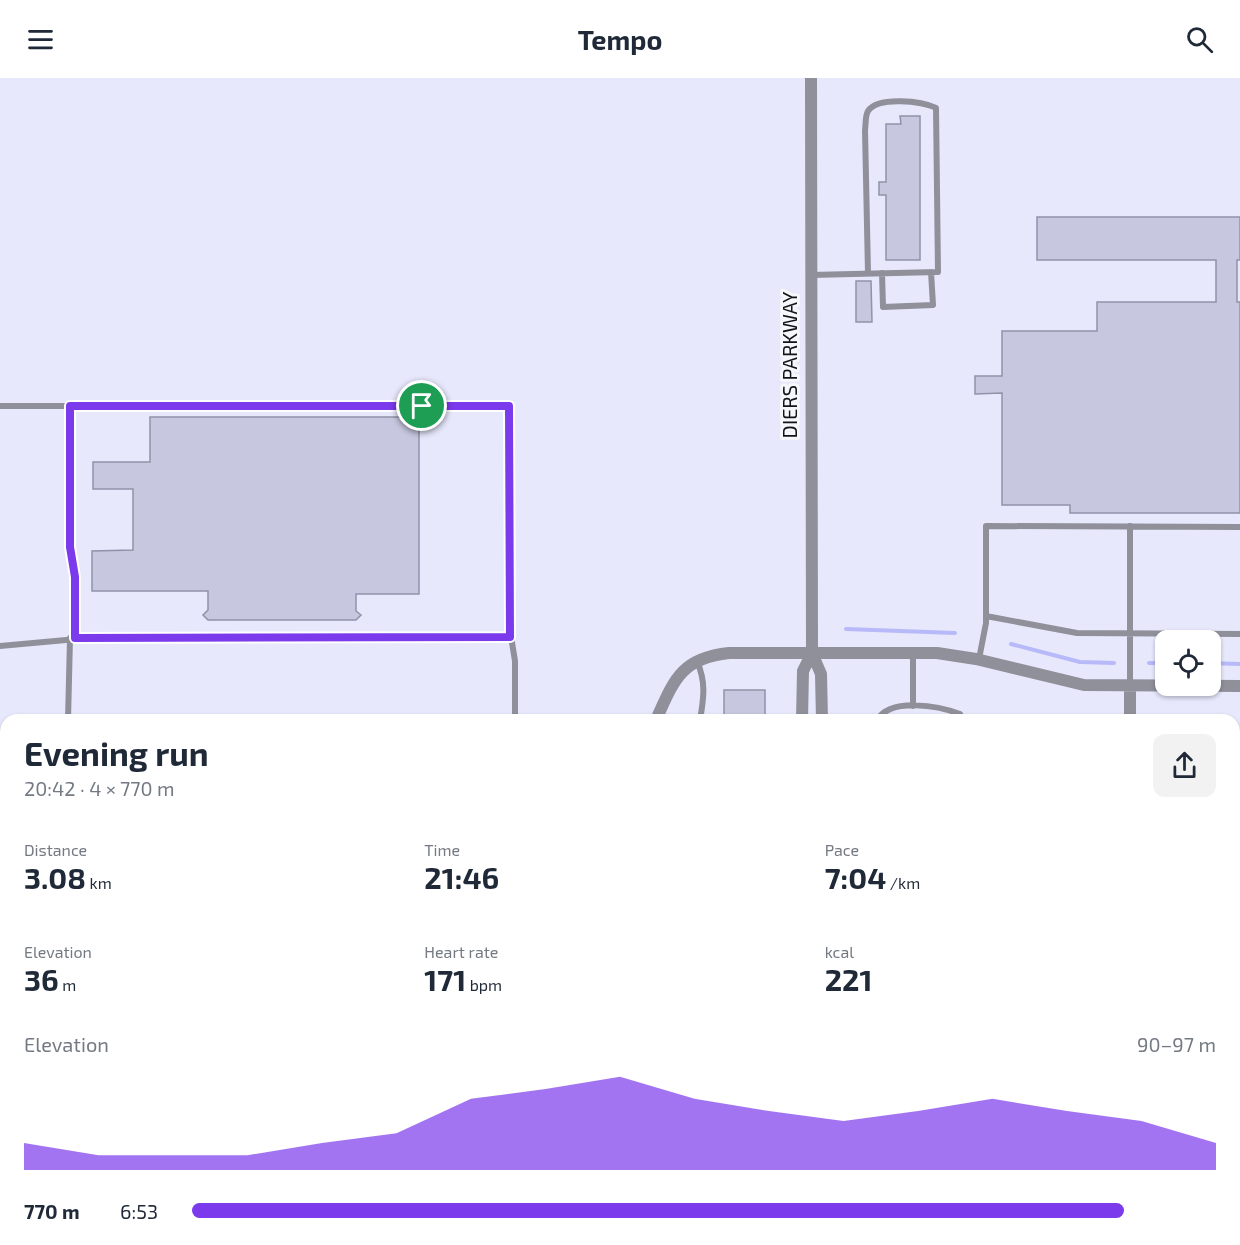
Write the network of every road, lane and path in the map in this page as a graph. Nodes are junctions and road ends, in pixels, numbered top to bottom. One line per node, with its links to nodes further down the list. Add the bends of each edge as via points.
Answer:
1 (811, 78): 5 (street, DIERS PARKWAY)
2 (931, 272): 3 (lane, via 938,272 936,108 922,101 875,105 867,112); 4 (lane); 4 (lane, via 933,305 883,307)
3 (868, 273): 4 (lane); 5 (lane)
4 (882, 273)
5 (812, 275): 16 (street, DIERS PARKWAY)
6 (0, 406): 7 (lane)
7 (70, 406): 13 (lane, via 509,406); 14 (lane, via 70,547 75,577)
8 (1130, 526): 9 (lane); 10 (lane, via 986,526); 11 (lane)
9 (1240, 527)
10 (986, 616): 11 (lane, via 1060,631); 18 (lane)
11 (1130, 633): 12 (lane); 20 (lane)
12 (1240, 634)
13 (510, 637): 14 (lane); 24 (lane, via 515,661)
14 (72, 638): 15 (lane); 23 (lane)
15 (0, 646)
16 (812, 653): 17 (street); 19 (street, via 729,653); 27 (street, DIERS PARKWAY, via 803,671); 28 (street, DIERS PARKWAY, via 821,674)
17 (913, 653): 18 (street); 22 (lane)
18 (979, 659): 20 (street, via 1074,684)
19 (696, 660): 25 (street, via 674,680); 26 (lane, via 704,677)
20 (1130, 686): 21 (street); 31 (street)
21 (1240, 686)
22 (913, 706): 29 (lane); 30 (lane, via 942,706)
23 (68, 714)
24 (515, 714)
25 (659, 714)
26 (701, 714)
27 (802, 714)
28 (822, 714)
29 (880, 714)
30 (960, 714)
31 (1130, 714)

